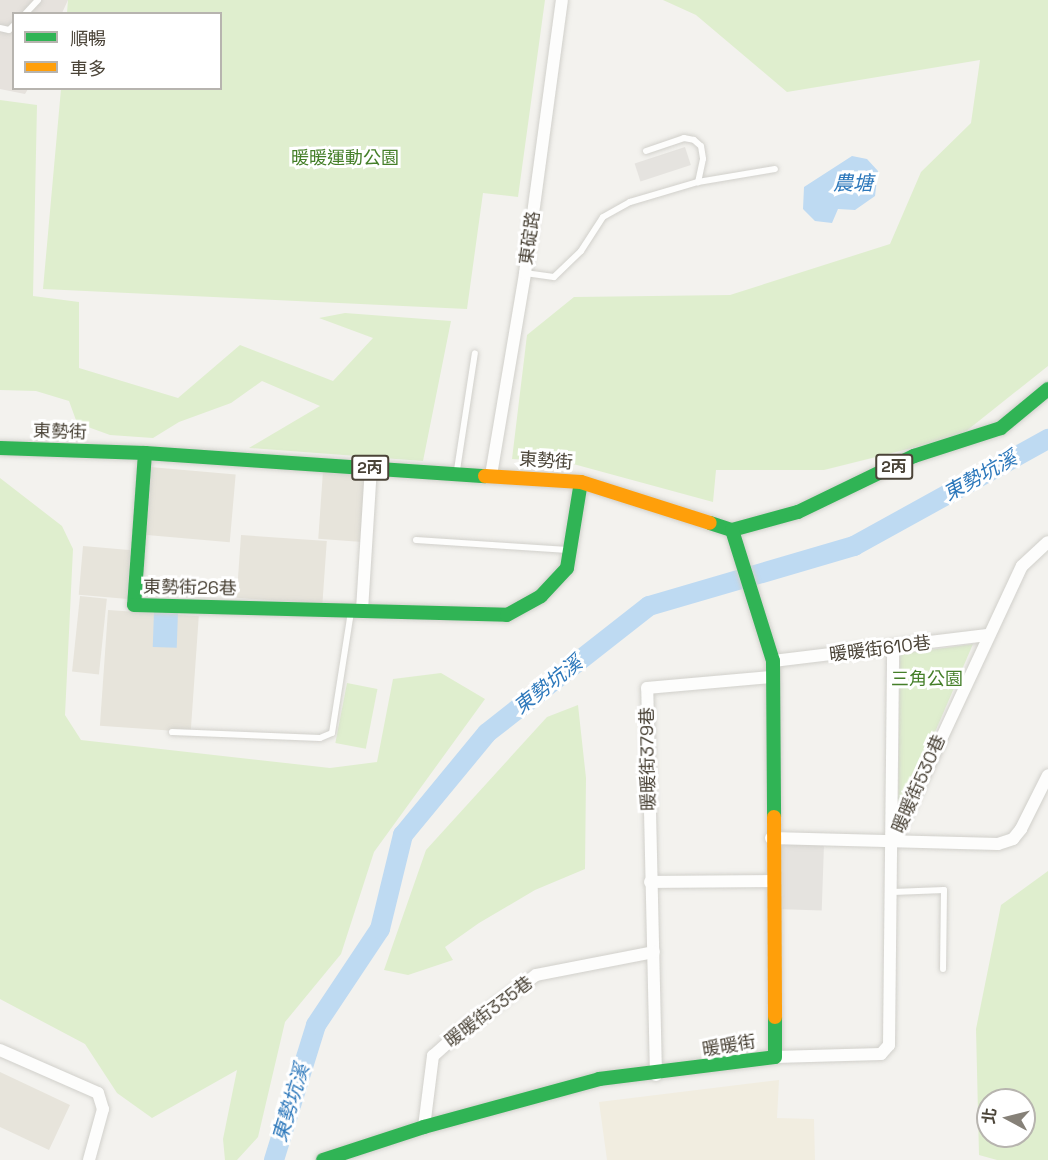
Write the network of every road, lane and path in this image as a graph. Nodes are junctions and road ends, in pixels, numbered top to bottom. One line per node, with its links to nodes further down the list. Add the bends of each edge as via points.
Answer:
1 (39, 0): 3 (lane)
2 (562, 0): 7 (street, 東碇路)
3 (27, 12)
4 (646, 151): 6 (lane, via 684,138 694,140 701,146 703,159)
5 (775, 169): 6 (lane)
6 (698, 182): 7 (lane, via 630,202 603,217 581,251 554,277)
7 (525, 273): 14 (street, 東碇路)
8 (475, 353): 13 (lane)
9 (1048, 389): 16 (street, 2丙, via 1001,428 914,456 798,512)
10 (0, 447): 11 (street, 東勢街 / 2丙)
11 (144, 453): 12 (street, 東勢街 / 2丙); 20 (street, 東勢街26巷, via 134,605)
12 (371, 468): 13 (street, 東勢街 / 2丙); 20 (street)
13 (457, 473): 14 (street, 東勢街 / 2丙)
14 (491, 475): 15 (street, 東勢街 / 2丙)
15 (581, 482): 16 (street, 東勢街 / 2丙); 19 (street, 東勢街26巷)
16 (732, 531): 23 (street, 暖暖街)
17 (416, 540): 19 (lane)
18 (1048, 542): 21 (street, 暖暖街530巷, via 1022,566)
19 (569, 550): 20 (street, 東勢街26巷, via 567,568 559,581 507,615)
20 (356, 610): 25 (lane, via 332,733 320,738)
21 (987, 635): 22 (street, 暖暖街610巷); 28 (street, 暖暖街530巷)
22 (893, 649): 23 (street, 暖暖街610巷); 28 (street)
23 (773, 661): 24 (street, 暖暖街)
24 (771, 677): 27 (street, 暖暖街); 30 (street, 暖暖街379巷, via 647,688)
25 (172, 732)
26 (1048, 775): 28 (street, via 1013,839 999,844)
27 (771, 838): 28 (street); 29 (street, 暖暖街)
28 (893, 841): 31 (street, 暖暖街530巷)
29 (772, 881): 30 (street); 35 (street, 暖暖街)
30 (650, 882): 32 (street, 暖暖街379巷)
31 (893, 892): 33 (lane, via 944,890); 35 (street, 暖暖街530巷, via 889,1045 881,1054)
32 (654, 952): 36 (street, 暖暖街379巷); 37 (street, 暖暖街335巷, via 536,975 464,1029 433,1056)
33 (943, 969)
34 (0, 1050): 38 (street, via 98,1093 103,1109)
35 (775, 1057): 36 (street, 暖暖街)
36 (656, 1075): 37 (street, 暖暖街, via 599,1079)
37 (424, 1127): 39 (street, 暖暖街)
38 (89, 1160)
39 (323, 1160)

